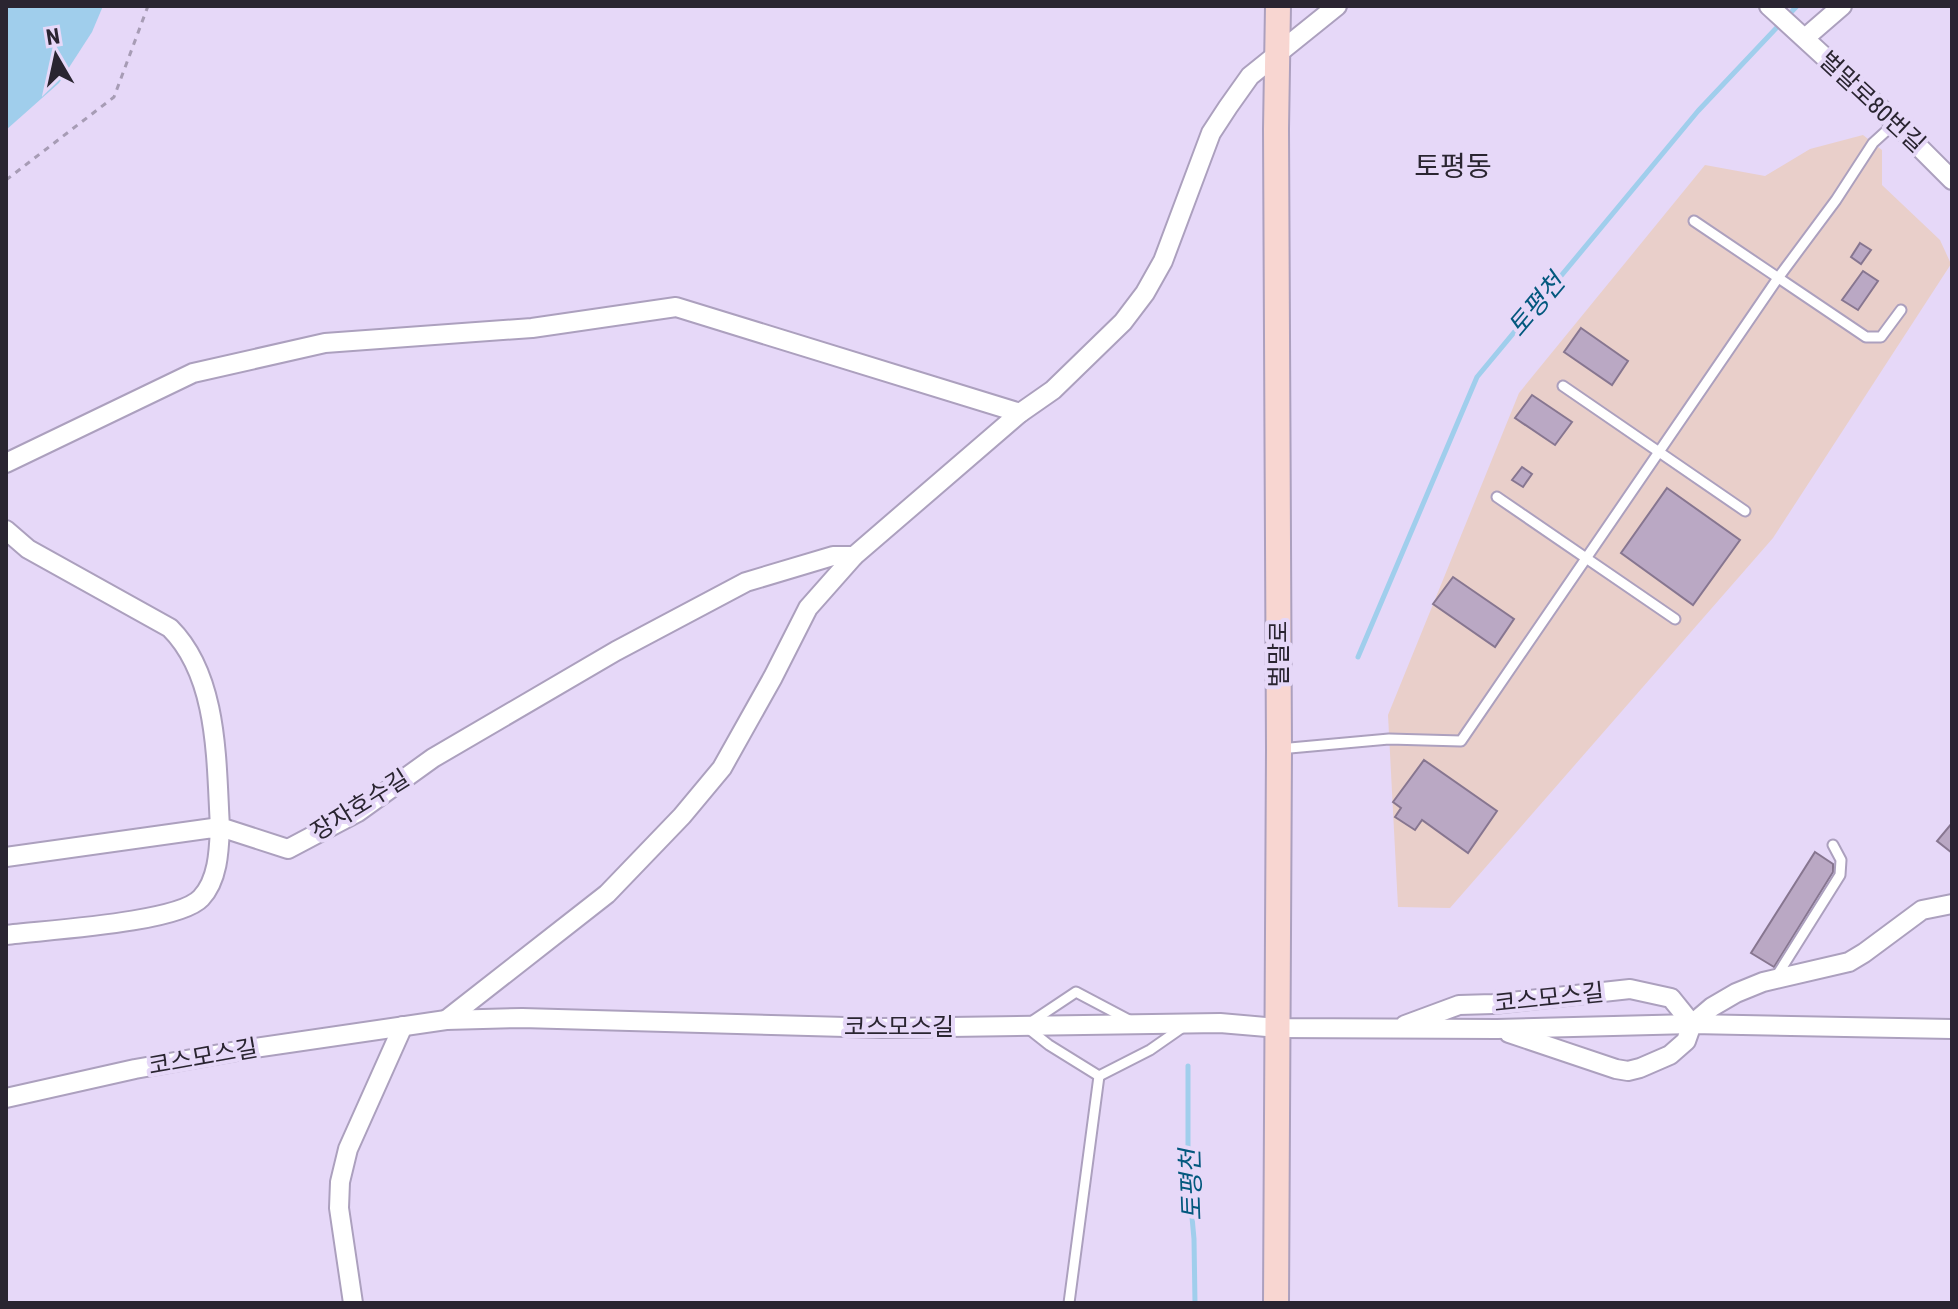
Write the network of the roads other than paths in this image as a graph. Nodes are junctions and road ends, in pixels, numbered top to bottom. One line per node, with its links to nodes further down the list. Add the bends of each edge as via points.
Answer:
1 (1278, 6): 5 (street, 벌말로)
2 (1337, 6): 5 (street)
3 (1842, 6): 4 (street)
4 (1786, 21): 6 (street, 벌말로80번길)
5 (1277, 51): 12 (street, via 1250,76 1211,133 1173,237 1145,293 1096,350); 21 (street, 벌말로)
6 (1895, 123): 7 (street, 벌말로80번길); 9 (lane, via 1873,143)
7 (1952, 180)
8 (1694, 221): 9 (lane)
9 (1778, 278): 10 (lane, via 1866,337 1881,337); 13 (lane)
10 (1901, 310)
11 (1563, 386): 13 (lane)
12 (1020, 413): 14 (street, via 676,307 532,328 325,343 222,366 193,373); 18 (street)
13 (1658, 453): 16 (lane); 19 (lane)
14 (6, 463)
15 (1497, 497): 19 (lane)
16 (1745, 511)
17 (6, 530): 22 (street, via 28,549 170,628 186,643 207,699)
18 (854, 556): 22 (street, 장자호수길, via 833,556 746,582 590,666 433,758 358,812 288,849); 28 (street, via 808,608 722,768 682,816 607,894)
19 (1588, 559): 20 (lane); 21 (lane, via 1461,741 1389,739)
20 (1675, 619)
21 (1279, 749): 34 (street, 벌말로)
22 (220, 827): 24 (street); 26 (street, via 216,870 203,897 190,908)
23 (1833, 845): 27 (lane, via 1841,860 1840,875)
24 (6, 857)
25 (1952, 904): 27 (street, 코스모스길, via 1922,910 1849,962)
26 (6, 935)
27 (1774, 980): 30 (street, 코스모스길, via 1725,999)
28 (446, 1020): 32 (street, 코스모스길); 33 (street, 코스모스길)
29 (1135, 1024): 31 (street, 코스모스길); 33 (street, 코스모스길); 33 (lane, via 1076,992)
30 (1692, 1024): 35 (street, 코스모스길, via 1671,998 1630,989 1451,1006); 36 (street, 코스모스길); 36 (street, 코스모스길, via 1680,1048 1628,1071); 37 (street, 코스모스길)
31 (1186, 1025): 34 (street, 코스모스길); 38 (lane)
32 (403, 1026): 39 (street, 코스모스길, via 150,1067); 40 (street, via 348,1149 340,1182)
33 (1025, 1026): 38 (lane)
34 (1278, 1028): 35 (street, 코스모스길); 42 (street, 벌말로)
35 (1396, 1028): 36 (street, 코스모스길)
36 (1497, 1029)
37 (1952, 1029)
38 (1099, 1076): 41 (lane)
39 (6, 1098)
40 (353, 1303)
41 (1069, 1303)
42 (1276, 1303)

